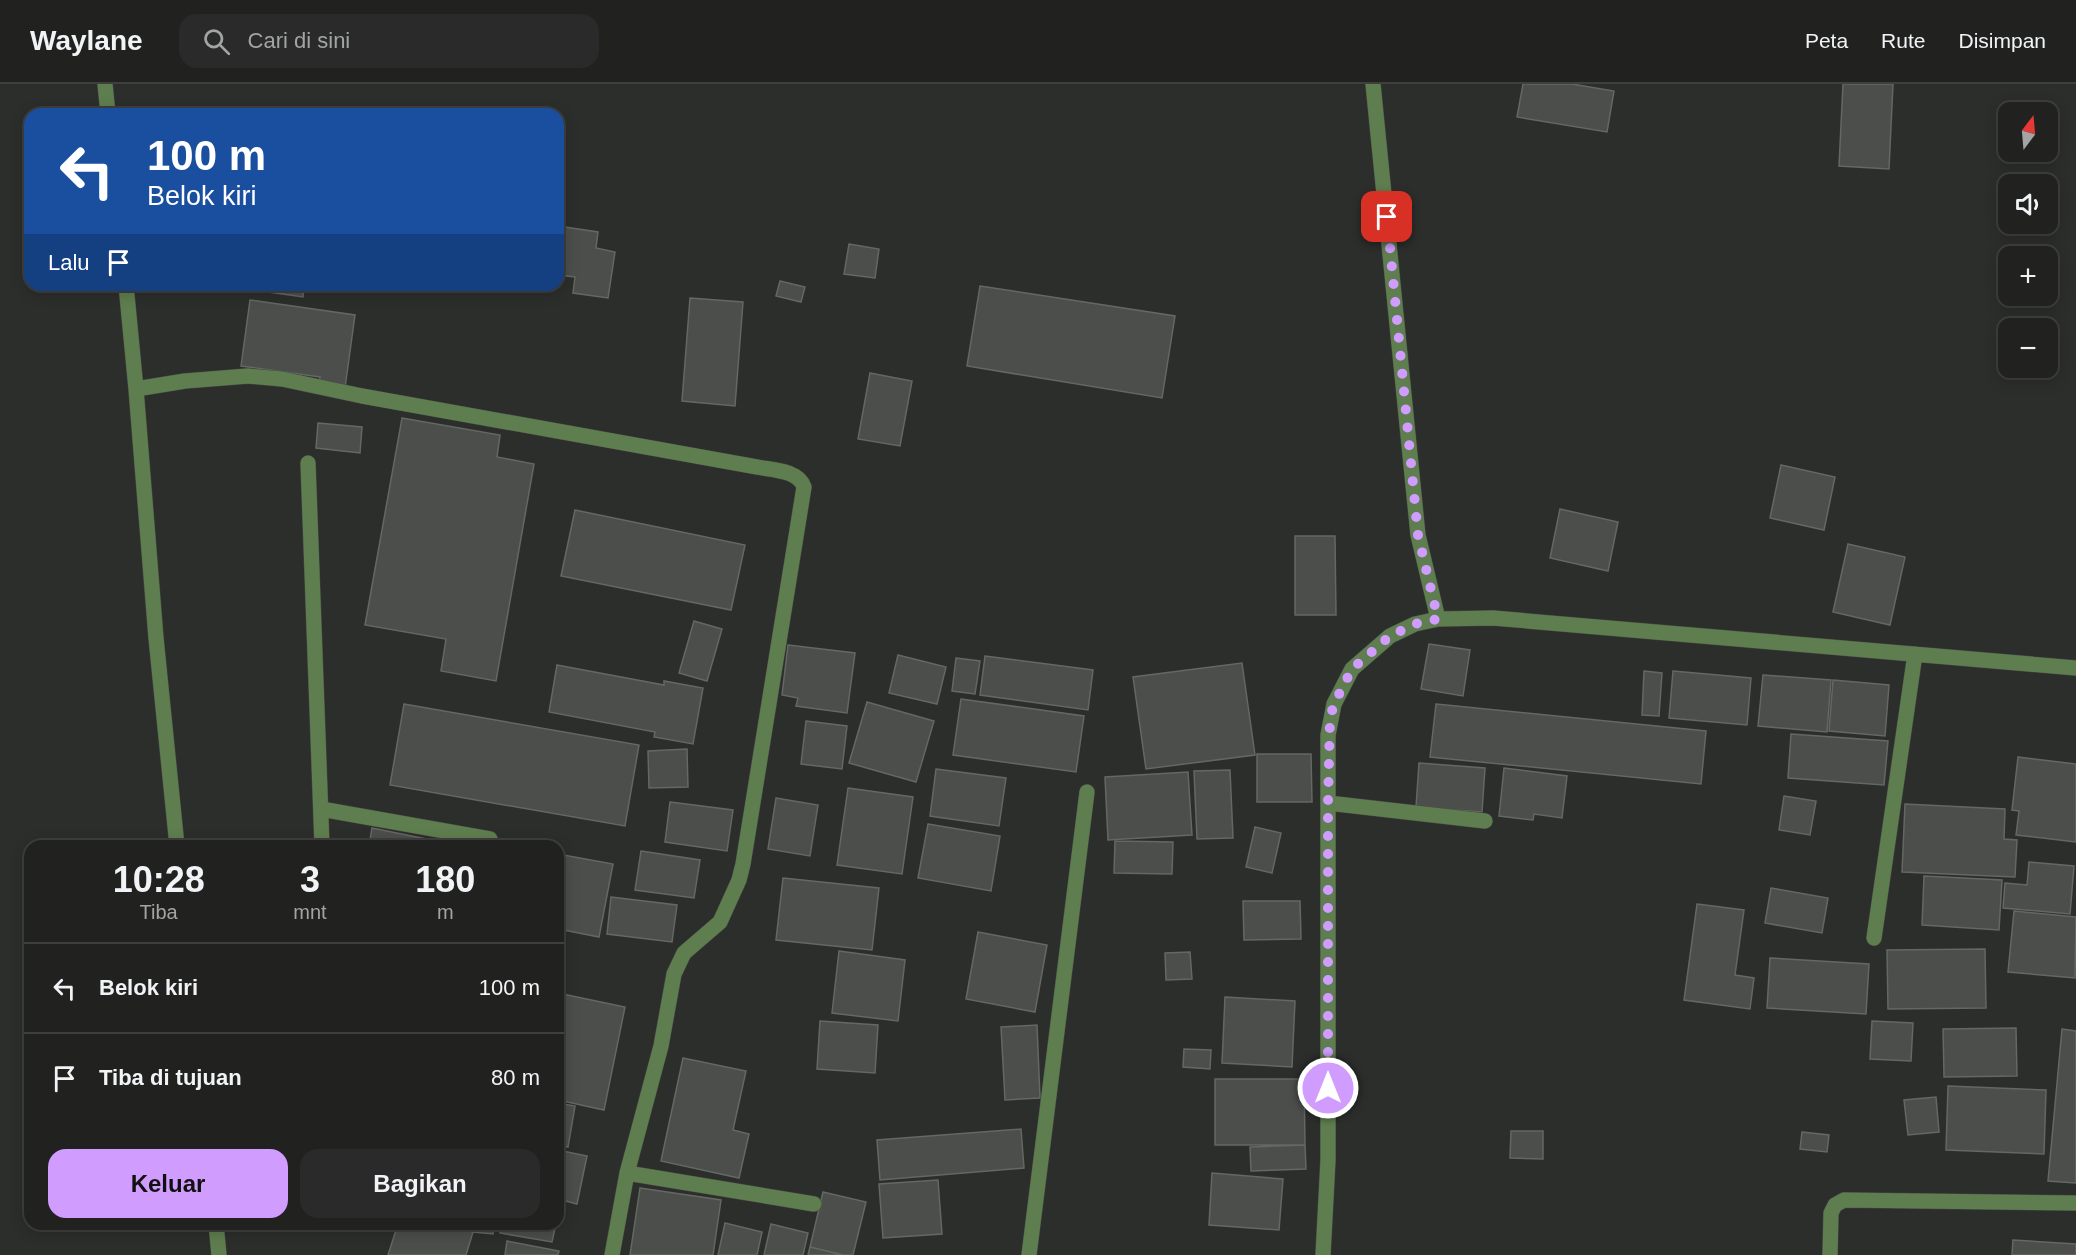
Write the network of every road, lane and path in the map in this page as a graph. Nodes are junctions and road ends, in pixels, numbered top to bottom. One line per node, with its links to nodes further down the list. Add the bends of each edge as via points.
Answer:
1 (105, 84): 3 (street)
2 (1373, 84): 7 (street, via 1418,535)
3 (107, 108)
4 (127, 291): 5 (street)
5 (136, 389): 15 (street); 18 (street, via 248,376 282,379 757,467 791,474 802,481 739,880 720,922 684,953 674,974 661,1046)
6 (308, 463): 12 (street)
7 (1438, 619): 8 (street, via 1493,618); 11 (street, via 1390,636 1352,669 1330,718)
8 (1915, 654): 9 (street); 17 (street)
9 (2076, 668)
10 (1087, 792): 24 (street)
11 (1328, 803): 13 (street); 25 (street, via 1328,1160)
12 (321, 809): 14 (street); 16 (street)
13 (1485, 821)
14 (489, 839)
15 (176, 840)
16 (322, 840)
17 (1874, 938)
18 (627, 1173): 20 (street); 23 (street)
19 (2076, 1203): 26 (street, via 1844,1200 1831,1213)
20 (813, 1204)
21 (217, 1230): 22 (street)
22 (219, 1255)
23 (612, 1255)
24 (1029, 1255)
25 (1323, 1255)
26 (1830, 1255)

